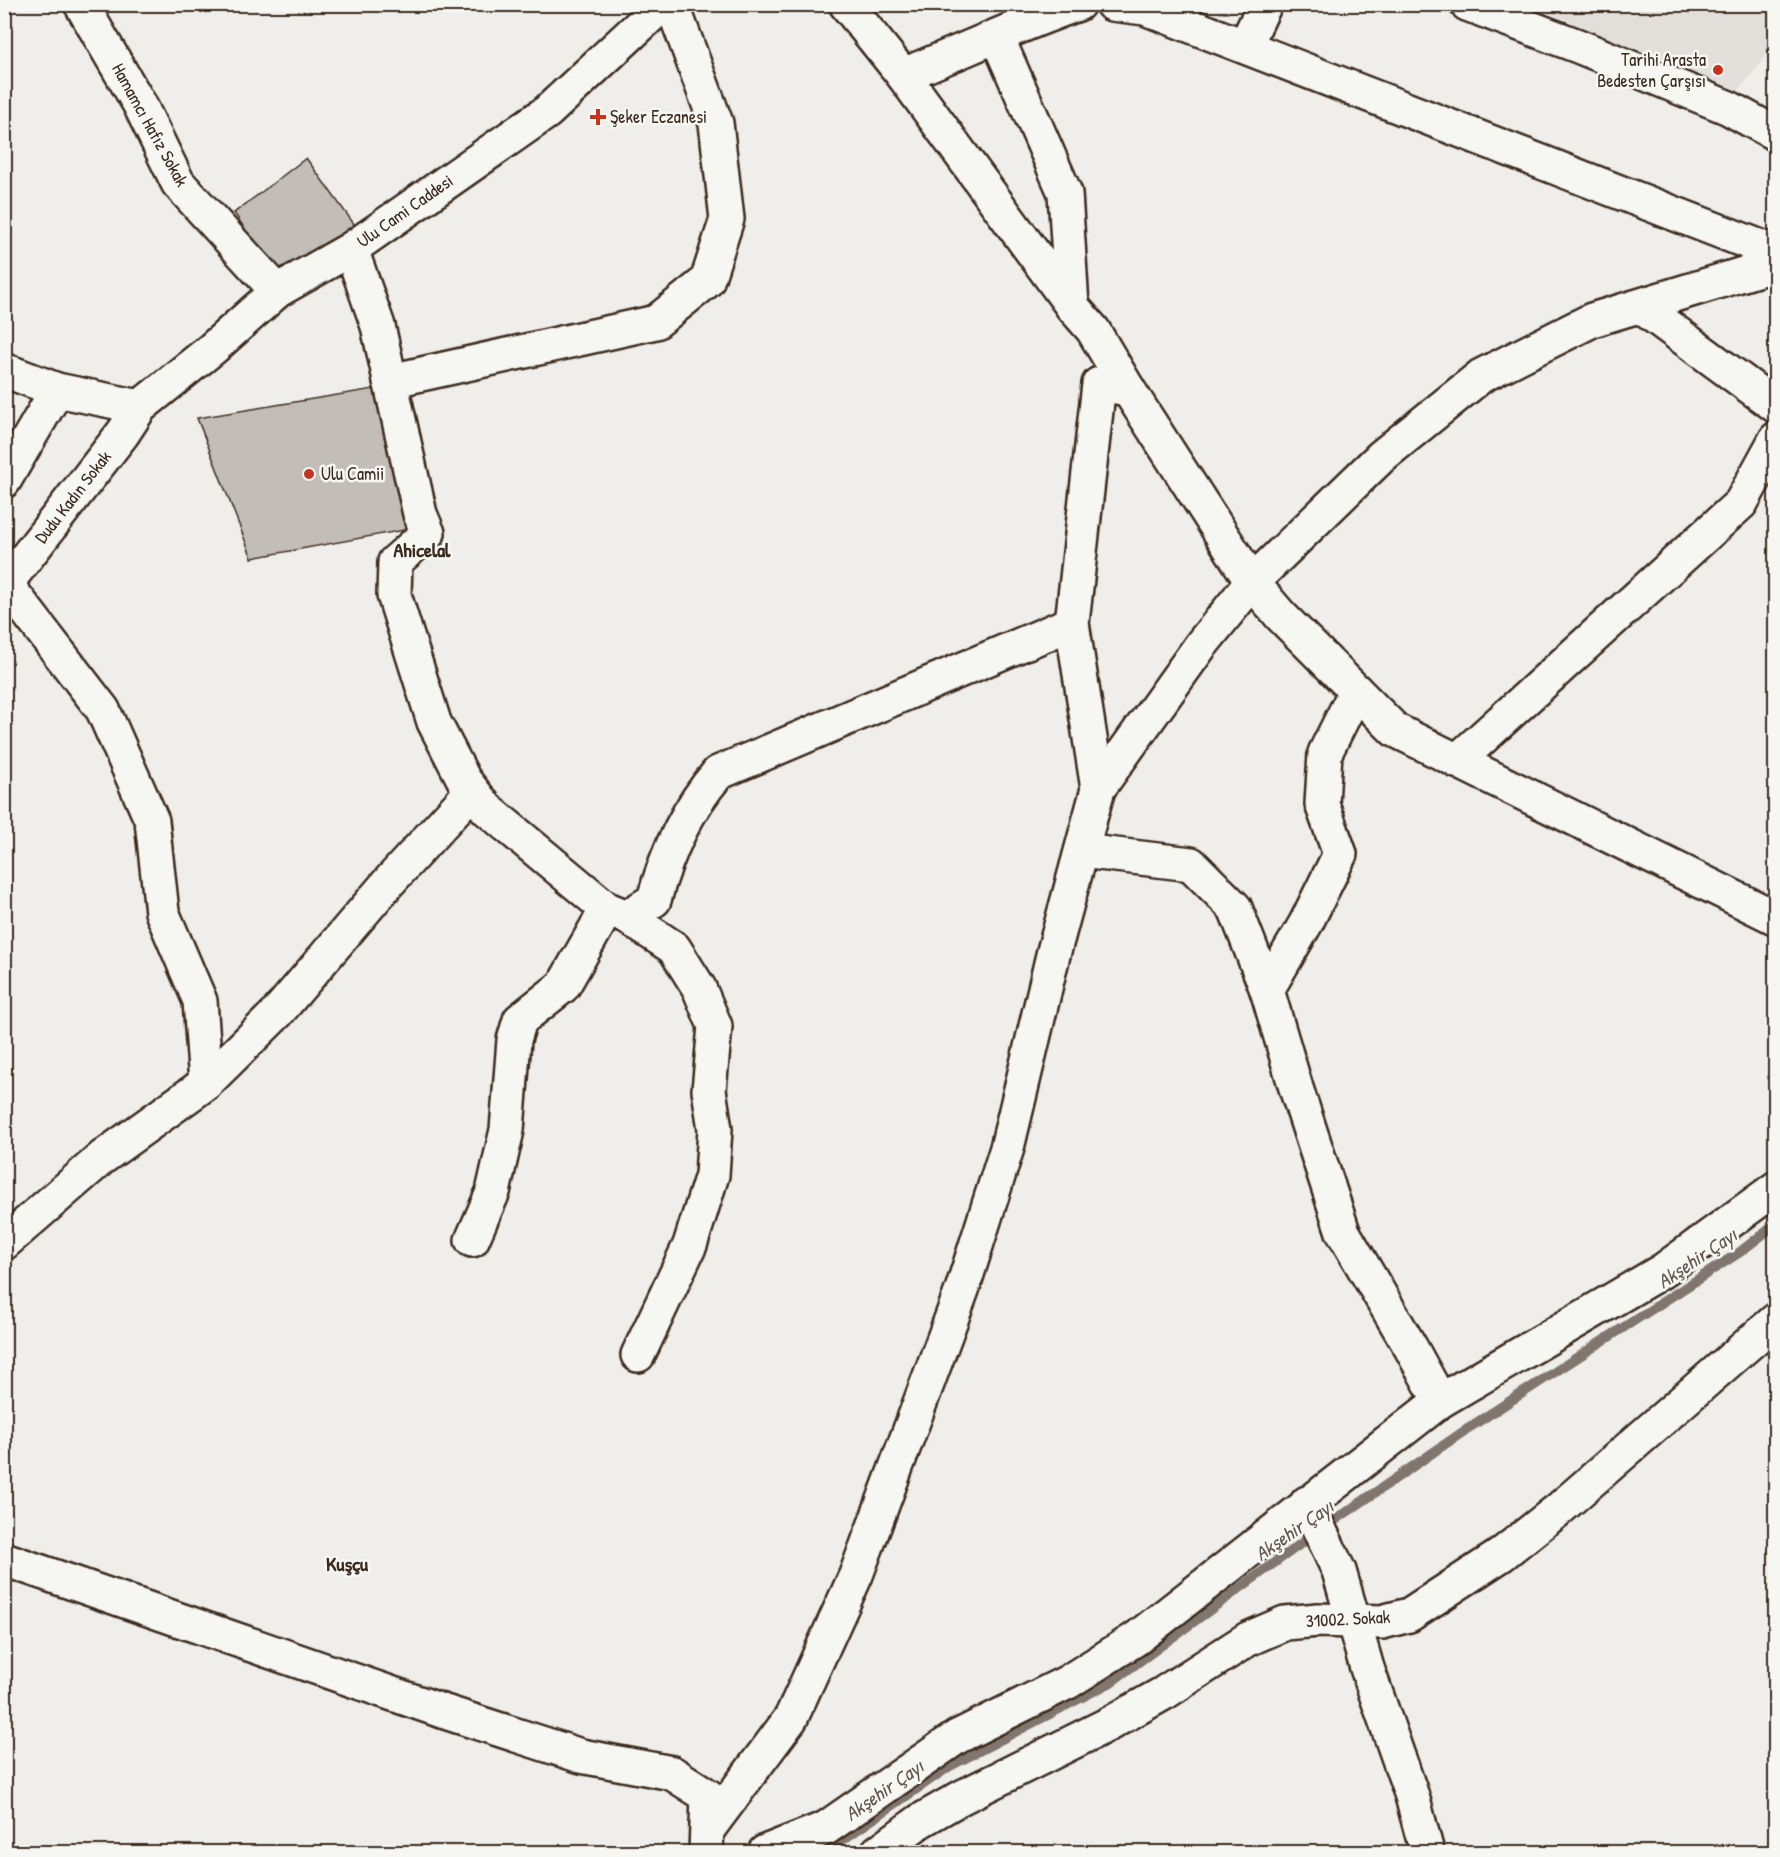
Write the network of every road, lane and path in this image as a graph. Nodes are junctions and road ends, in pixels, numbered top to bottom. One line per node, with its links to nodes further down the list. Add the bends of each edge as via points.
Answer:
1 (81, 4): 17 (street, Hamamcı Hafız Sokak, via 140,105 178,183)
2 (663, 4): 14 (street, Ulu Cami Caddesi, via 547,112)
3 (672, 4): 21 (street, via 716,123 727,219 707,281 656,322)
4 (846, 4): 12 (street)
5 (1078, 4): 9 (street)
6 (1112, 4): 11 (street, via 1145,8)
7 (1265, 4): 11 (street)
8 (1484, 8): 13 (street, via 1729,108)
9 (1027, 12): 10 (street)
10 (997, 37): 12 (street); 18 (street, via 1065,193)
11 (1245, 46): 15 (street)
12 (903, 75): 18 (street)
13 (1776, 134)
14 (351, 249): 17 (street, Ulu Cami Caddesi); 21 (street, via 378,326)
15 (1776, 253)
16 (1776, 264): 19 (street)
17 (278, 291): 25 (street, Ulu Cami Caddesi)
18 (1072, 306): 22 (street, via 1094,330)
19 (1640, 306): 24 (street); 28 (street, via 1592,320 1481,376 1382,456)
20 (4, 370): 23 (street)
21 (390, 381): 34 (street, via 420,514 429,534 395,562 394,595 434,722)
22 (1128, 389): 28 (street); 30 (street, via 1099,384)
23 (57, 390): 25 (street); 27 (street)
24 (1776, 406)
25 (140, 407): 29 (street, Dudu Kadın Sokak)
26 (1776, 439): 32 (street, via 1741,503)
27 (4, 481)
28 (1252, 582): 31 (street); 33 (street, via 1201,645)
29 (5, 585): 39 (street, via 103,710 152,821 162,912 200,1001)
30 (1072, 623): 33 (street); 36 (street, via 718,773 687,819 663,868 654,900)
31 (1356, 691): 32 (street, via 1395,730); 38 (street, via 1325,753 1322,804 1340,854)
32 (1458, 761): 37 (street)
33 (1098, 789): 35 (street)
34 (472, 792): 36 (street, via 487,809); 39 (street, via 277,1012)
35 (1082, 851): 38 (street, via 1191,864 1235,908); 49 (street, via 1008,1148 962,1290 856,1575 791,1718)
36 (617, 913): 41 (street, via 562,986 520,1020 493,1192); 44 (street, via 674,948 699,988 715,1026 709,1090 715,1129 712,1175 690,1245)
37 (1776, 918)
38 (1267, 990): 45 (street, via 1343,1232)
39 (206, 1083): 42 (street, via 103,1157)
40 (1776, 1188): 45 (street, via 1662,1271)
41 (472, 1240)
42 (4, 1243)
43 (1776, 1320): 48 (street, 31002. Sokak, via 1501,1555 1409,1615 1382,1622)
44 (638, 1355)
45 (1440, 1401): 46 (street)
46 (1307, 1503): 48 (street, via 1339,1571); 50 (street, via 1137,1638 1068,1682 957,1737 826,1828)
47 (4, 1559): 49 (street, via 581,1756 672,1773 708,1796)
48 (1354, 1622): 51 (street, 31002. Sokak, via 1285,1623 1248,1639 1109,1724 937,1811); 52 (street)
49 (707, 1840)
50 (765, 1852)
51 (878, 1852)
52 (1427, 1852)

